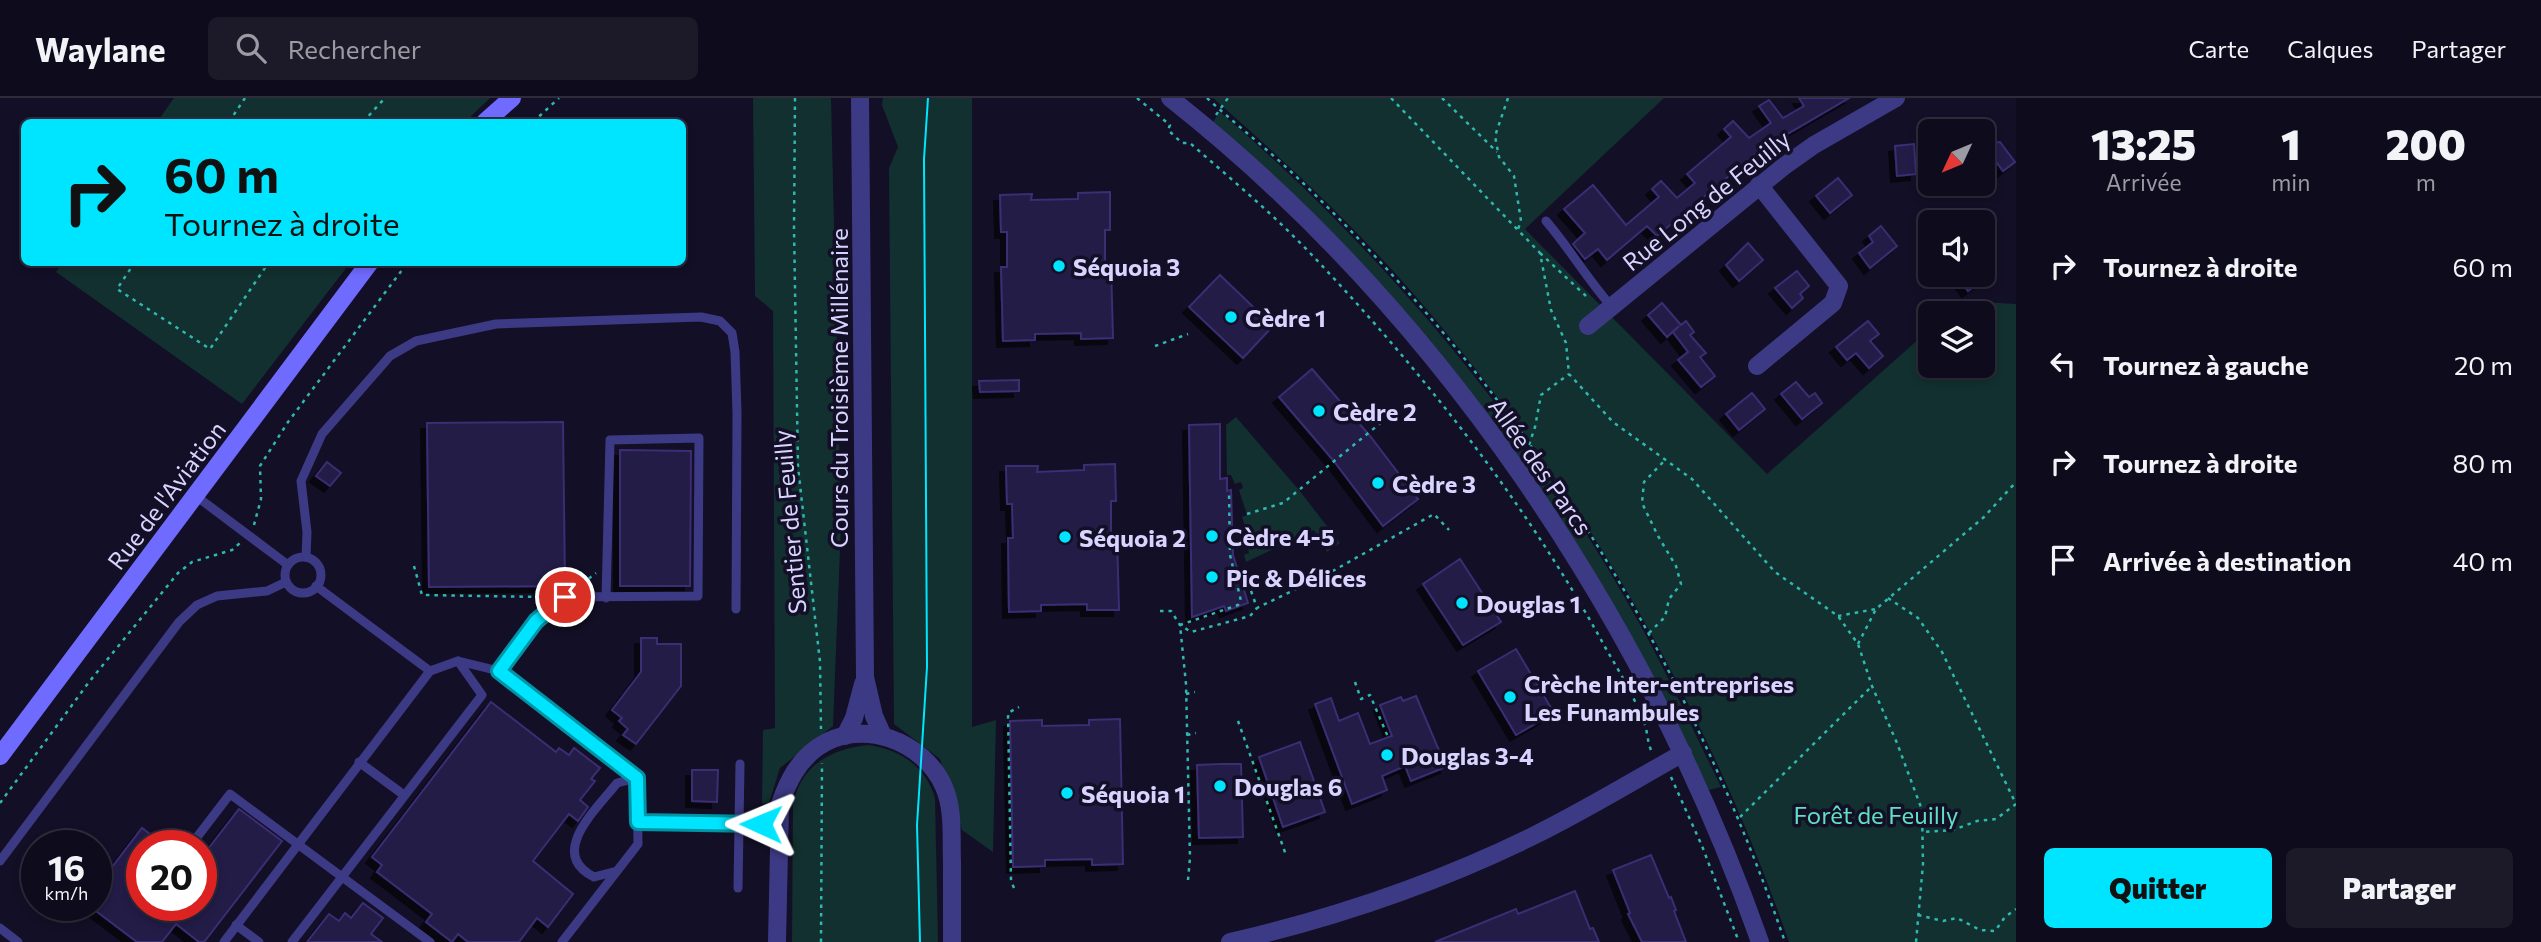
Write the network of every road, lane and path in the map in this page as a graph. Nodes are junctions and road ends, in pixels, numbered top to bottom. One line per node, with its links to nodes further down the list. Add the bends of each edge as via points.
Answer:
1 (245, 98): 15 (path)
2 (385, 98): 16 (path)
3 (512, 98): 17 (street)
4 (559, 98): 18 (path)
5 (795, 98): 77 (path, Sentier de Feuilly, via 798,467 820,662)
6 (860, 98): 65 (street, Cours du Troisième Millénaire)
7 (1137, 98): 82 (path, via 1310,253 1442,404 1525,518 1584,611 1640,714)
8 (1170, 98): 78 (street, Allée des Parcs, via 1249,165 1324,238 1405,325 1514,464 1594,585)
9 (1207, 98): 10 (path, via 1220,110)
10 (1228, 98)
11 (1391, 98): 22 (path)
12 (1442, 98): 19 (path)
13 (1508, 98): 19 (path, via 1495,136)
14 (1896, 98): 20 (street, Rue Long de Feuilly, via 1814,145)
15 (231, 119)
16 (366, 119)
17 (488, 119)
18 (536, 119)
19 (1499, 155): 22 (path, via 1514,176 1521,221)
20 (1759, 185): 29 (street, Rue Long de Feuilly); 33 (street, via 1839,286 1833,303)
21 (1546, 221): 28 (lane)
22 (1518, 230): 23 (path)
23 (1540, 253): 28 (path, via 1584,295); 34 (path, via 1551,310 1566,343)
24 (132, 266): 25 (path, via 117,289 210,349)
25 (266, 266)
26 (367, 266): 40 (street, Rue de l'Aviation)
27 (405, 266): 43 (path, via 260,466 258,518)
28 (1597, 290): 29 (lane)
29 (1612, 307): 30 (street, Rue Long de Feuilly)
30 (1588, 326)
31 (1188, 334): 32 (path)
32 (1155, 346)
33 (1757, 366)
34 (1569, 374): 36 (path, via 1541,395); 37 (path, via 1613,422)
35 (1383, 421): 41 (path, via 1283,503)
36 (1529, 445)
37 (1665, 460): 58 (path, via 1692,479 1775,572); 60 (path, via 1644,482 1642,503 1681,584 1669,599 1665,617)
38 (2016, 482): 53 (path, via 1984,517)
39 (1229, 491): 59 (path, via 1230,555 1241,601)
40 (196, 496): 43 (lane); 79 (street, Rue de l'Aviation)
41 (1247, 514)
42 (1449, 530): 54 (path, via 1434,514)
43 (249, 535): 45 (lane); 85 (path, via 232,550 192,562 178,573 89,682)
44 (306, 558): 45 (lane); 50 (lane, via 318,568); 55 (lane, via 301,481 322,434 390,356 416,341 496,324 701,317 720,321 732,332 735,352)
45 (288, 565): 49 (lane)
46 (607, 565): 51 (path); 52 (lane); 52 (lane, via 610,440 699,438 698,596)
47 (414, 566): 51 (path, via 422,595)
48 (1255, 578): 54 (path, via 1249,584)
49 (286, 582): 50 (lane, via 304,593); 94 (lane, via 267,591 217,596 188,613)
50 (316, 586): 63 (lane)
51 (565, 597): 52 (lane); 64 (lane, via 536,621)
52 (606, 598)
53 (1888, 598): 56 (path); 91 (path, via 1918,618 1942,652 2016,804 1996,819)
54 (1257, 608): 59 (path, via 1250,616 1191,632)
55 (736, 609)
56 (1876, 609): 58 (path); 61 (path)
57 (1160, 611): 59 (path, via 1171,611)
58 (1838, 616): 61 (path)
59 (1180, 625): 69 (path)
60 (1648, 634)
61 (1858, 644): 67 (path)
62 (457, 661): 63 (lane); 64 (lane); 84 (lane, via 482,695)
63 (430, 671): 80 (lane)
64 (499, 671): 83 (lane)
65 (865, 677): 74 (street, Cours du Troisième Millénaire); 75 (street, Cours du Troisième Millénaire)
66 (1355, 682): 76 (path, via 1362,699 1370,695)
67 (1872, 686): 86 (path); 91 (path, via 1922,810)
68 (1195, 692): 69 (path)
69 (1186, 694): 73 (path)
70 (1019, 707): 99 (path, via 1008,713)
71 (1238, 721): 93 (path)
72 (1196, 733): 73 (path)
73 (1187, 735): 97 (path)
74 (845, 736): 75 (street); 77 (street)
75 (883, 736): 112 (street, via 921,756 936,772 948,797)
76 (1388, 737)
77 (821, 745): 89 (street, via 787,784); 111 (path, Sentier de Feuilly)
78 (1683, 753): 82 (street); 115 (street, Allée des Parcs)
79 (0, 756)
80 (359, 762): 84 (lane); 92 (lane)
81 (740, 764): 88 (lane)
82 (1660, 766): 113 (street, via 1542,832 1445,876 1293,928); 114 (path, via 1672,777 1685,805)
83 (637, 778): 87 (lane); 95 (lane, via 617,783 575,838 573,850 583,872 594,877)
84 (404, 795): 96 (lane)
85 (0, 803)
86 (1739, 819)
87 (638, 822): 88 (lane); 95 (lane, via 638,844)
88 (739, 824): 89 (lane); 98 (lane)
89 (778, 826): 110 (street)
90 (202, 830): 92 (lane, via 230,794)
91 (1923, 832): 101 (path)
92 (298, 846): 96 (lane); 102 (lane)
93 (1286, 855)
94 (0, 861)
95 (618, 871): 109 (lane)
96 (342, 877): 107 (lane); 108 (lane)
97 (1188, 880)
98 (738, 888)
99 (1014, 888)
100 (2016, 909): 101 (path, via 1995,931 1980,930 1957,918 1942,922)
101 (1918, 915): 116 (path)
102 (236, 925): 105 (lane); 106 (lane)
103 (0, 928): 104 (lane)
104 (18, 942)
105 (224, 942)
106 (259, 942)
107 (292, 942)
108 (430, 942)
109 (562, 942)
110 (777, 942)
111 (821, 942)
112 (952, 942)
113 (1230, 942)
114 (1739, 942)
115 (1760, 942)
116 (1916, 942)

